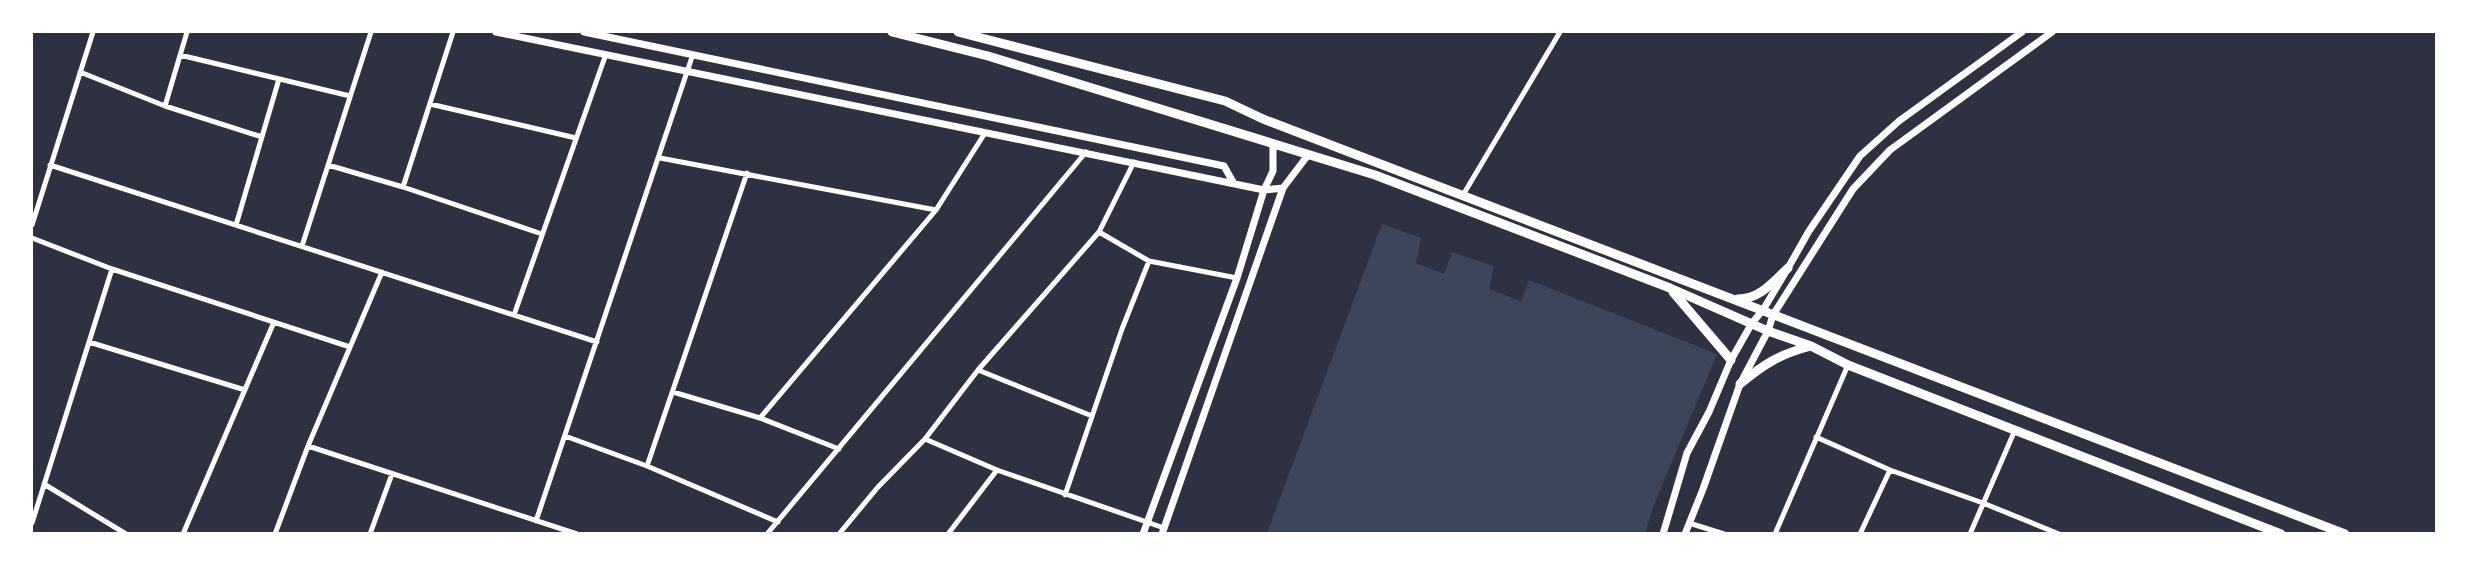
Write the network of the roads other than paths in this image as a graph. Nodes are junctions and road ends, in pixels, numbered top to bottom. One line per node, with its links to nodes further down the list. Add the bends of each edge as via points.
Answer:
1 (93, 32): 16 (street)
2 (187, 32): 14 (street)
3 (371, 32): 18 (street)
4 (453, 32): 19 (street)
5 (496, 32): 12 (street)
6 (584, 32): 13 (street)
7 (892, 32): 24 (main road, via 988,56)
8 (958, 32): 36 (main road, via 1225,101)
9 (1560, 32): 36 (street)
10 (2022, 32): 45 (street, via 1899,121 1860,156)
11 (2052, 32): 53 (street, via 1890,150 1853,189)
12 (606, 54): 15 (street); 23 (street)
13 (693, 54): 15 (street); 32 (street, via 1224,166)
14 (180, 55): 17 (street); 20 (street)
15 (689, 71): 21 (street); 27 (street)
16 (80, 72): 20 (street); 29 (street)
17 (279, 79): 18 (street); 22 (street)
18 (350, 96): 30 (street)
19 (429, 104): 23 (street); 33 (street)
20 (165, 106): 22 (street)
21 (985, 133): 25 (street); 37 (street)
22 (262, 137): 39 (street)
23 (576, 138): 41 (street)
24 (1273, 142): 26 (main road); 35 (street, via 1273,171)
25 (1086, 152): 28 (street); 74 (street)
26 (1308, 155): 34 (street); 49 (main road, via 1375,175)
27 (660, 158): 31 (street); 58 (street)
28 (1134, 162): 32 (street); 40 (street)
29 (50, 165): 38 (street); 39 (street)
30 (328, 165): 33 (street); 43 (street)
31 (747, 173): 37 (street); 66 (street)
32 (1233, 182): 35 (street)
33 (403, 187): 41 (street)
34 (1283, 188): 35 (street); 87 (street)
35 (1264, 190): 48 (street)
36 (1463, 195): 50 (main road)
37 (936, 210): 68 (street)
38 (32, 225)
39 (236, 225): 43 (street)
40 (1099, 232): 44 (street); 63 (street)
41 (542, 234): 52 (street)
42 (32, 238): 46 (street)
43 (302, 246): 47 (street)
44 (1149, 261): 48 (street); 67 (street)
45 (1788, 268): 50 (main road, via 1759,295); 51 (street)
46 (112, 269): 54 (street); 57 (street)
47 (382, 272): 52 (street); 59 (street)
48 (1237, 278): 84 (street)
49 (1670, 288): 55 (main road); 61 (main road)
50 (1735, 299): 51 (main road)
51 (1763, 310): 53 (main road); 55 (street)
52 (514, 315): 58 (street)
53 (1773, 315): 56 (street); 105 (main road)
54 (274, 322): 59 (street); 65 (street)
55 (1752, 323): 56 (main road); 61 (street)
56 (1768, 331): 60 (main road); 64 (street)
57 (89, 342): 65 (street); 79 (street)
58 (597, 342): 70 (street)
59 (350, 346): 73 (street)
60 (1811, 346): 62 (main road); 64 (main road, via 1785,352)
61 (1731, 360): 97 (street, via 1687,453)
62 (1847, 365): 69 (main road); 71 (street)
63 (978, 370): 67 (street); 72 (street)
64 (1740, 384): 86 (street)
65 (245, 390): 89 (street)
66 (673, 392): 68 (street); 75 (street)
67 (1092, 416): 80 (street)
68 (760, 418): 74 (street)
69 (2015, 430): 81 (street); 104 (main road)
70 (565, 436): 75 (street); 82 (street)
71 (1816, 438): 77 (street); 100 (street)
72 (925, 439): 76 (street); 94 (street)
73 (308, 446): 78 (street); 90 (street)
74 (839, 449): 83 (street)
75 (648, 466): 83 (street)
76 (997, 470): 80 (street); 95 (street)
77 (1890, 470): 81 (street); 101 (street)
78 (392, 474): 82 (street); 91 (street)
79 (44, 484): 85 (street); 88 (street)
80 (1065, 495): 84 (street)
81 (1983, 503): 102 (street); 103 (street)
82 (536, 521): 92 (street)
83 (778, 522): 93 (street)
84 (1147, 522): 87 (street); 96 (street)
85 (32, 523)
86 (1689, 523): 98 (street); 99 (street)
87 (1163, 531)
88 (126, 534)
89 (183, 534)
90 (275, 534)
91 (370, 534)
92 (577, 534)
93 (767, 534)
94 (839, 534)
95 (948, 534)
96 (1143, 534)
97 (1663, 534)
98 (1685, 534)
99 (1724, 534)
100 (1774, 534)
101 (1860, 534)
102 (1970, 534)
103 (2059, 534)
104 (2281, 534)
105 (2345, 534)

